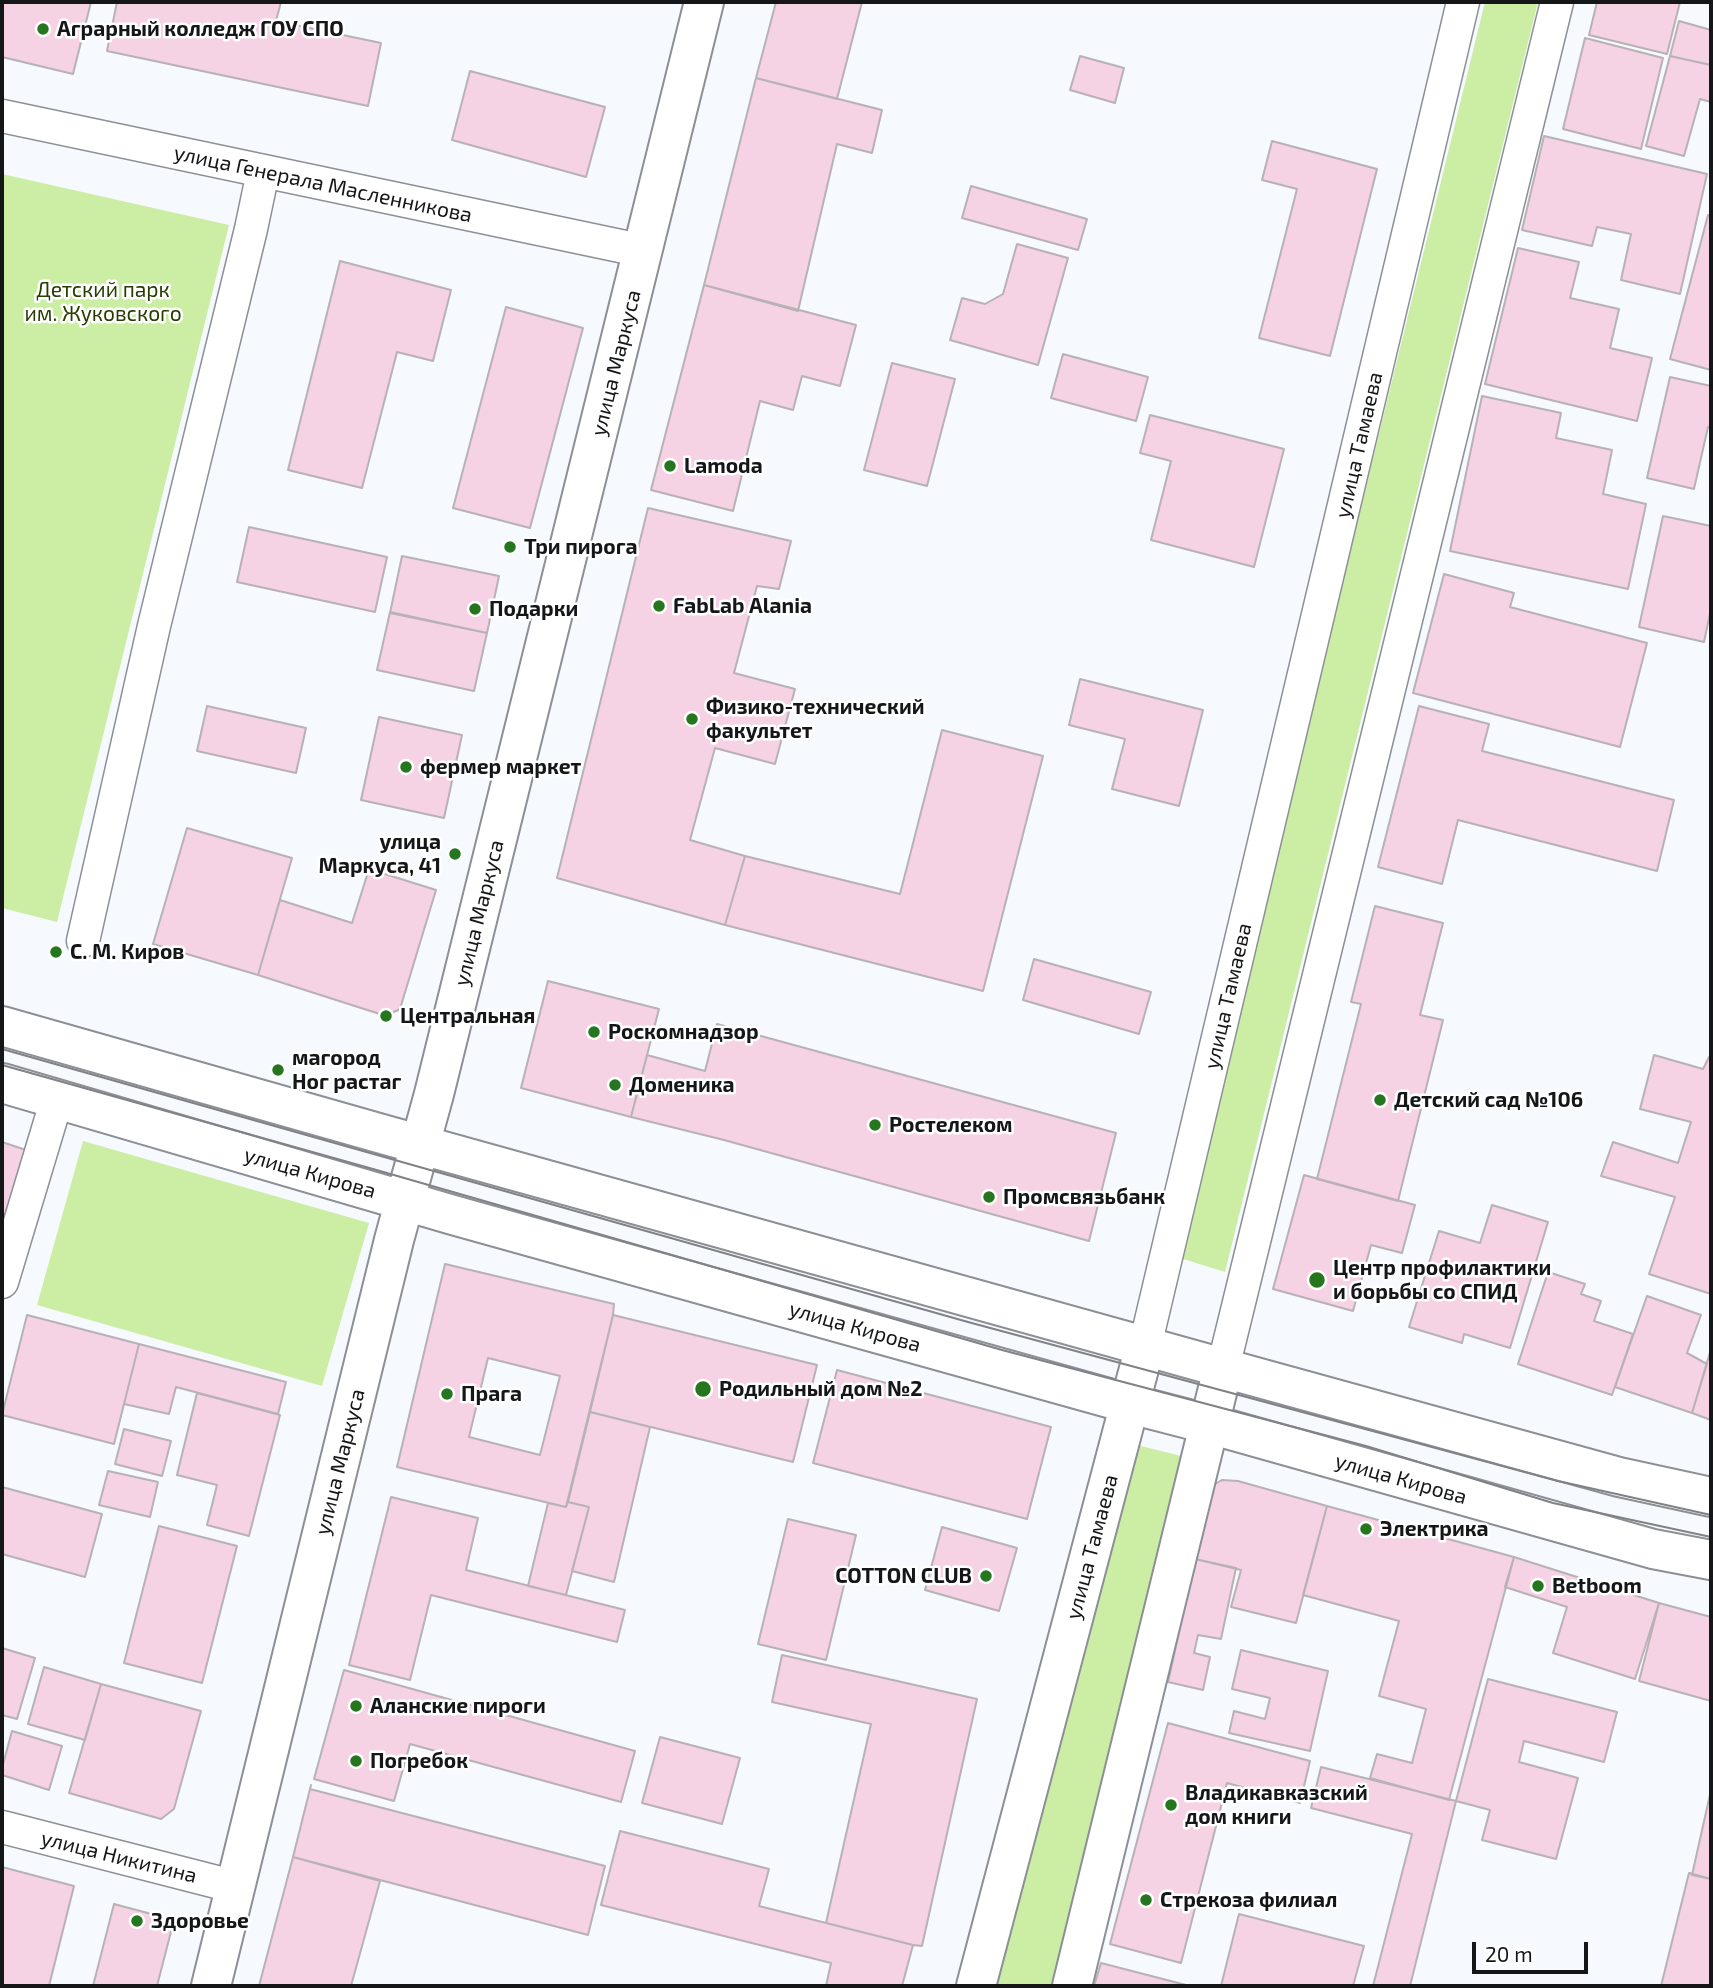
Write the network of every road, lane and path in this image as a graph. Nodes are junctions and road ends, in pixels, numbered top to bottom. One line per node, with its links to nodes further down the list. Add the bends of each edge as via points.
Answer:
1 (704, 2): 6 (main road, улица Маркуса)
2 (1463, 2): 14 (street, улица Тамаева)
3 (1558, 2): 15 (street)
4 (2, 116): 5 (street, улица Генерала Масленникова)
5 (263, 172): 6 (street, улица Генерала Масленникова); 7 (street)
6 (644, 251): 11 (main road, улица Маркуса)
7 (83, 941)
8 (2, 1026): 11 (main road)
9 (2, 1083): 10 (main road, улица Кирова)
10 (57, 1099): 12 (main road, улица Кирова); 13 (street)
11 (420, 1145): 12 (main road, улица Маркуса); 14 (main road)
12 (405, 1201): 16 (main road, улица Кирова); 21 (main road, улица Маркуса)
13 (2, 1282)
14 (1145, 1346): 15 (main road); 16 (main road, улица Тамаева)
15 (1223, 1368): 17 (main road); 18 (main road, via 1619,1477)
16 (1130, 1404): 17 (main road, улица Кирова); 23 (main road, улица Тамаева)
17 (1210, 1425): 19 (main road, улица Кирова, via 1653,1549); 24 (main road)
18 (1711, 1497)
19 (1711, 1560)
20 (2, 1827): 21 (street, улица Никитина)
21 (236, 1886): 22 (main road, улица Маркуса)
22 (211, 1986)
23 (976, 1986)
24 (1072, 1986)

